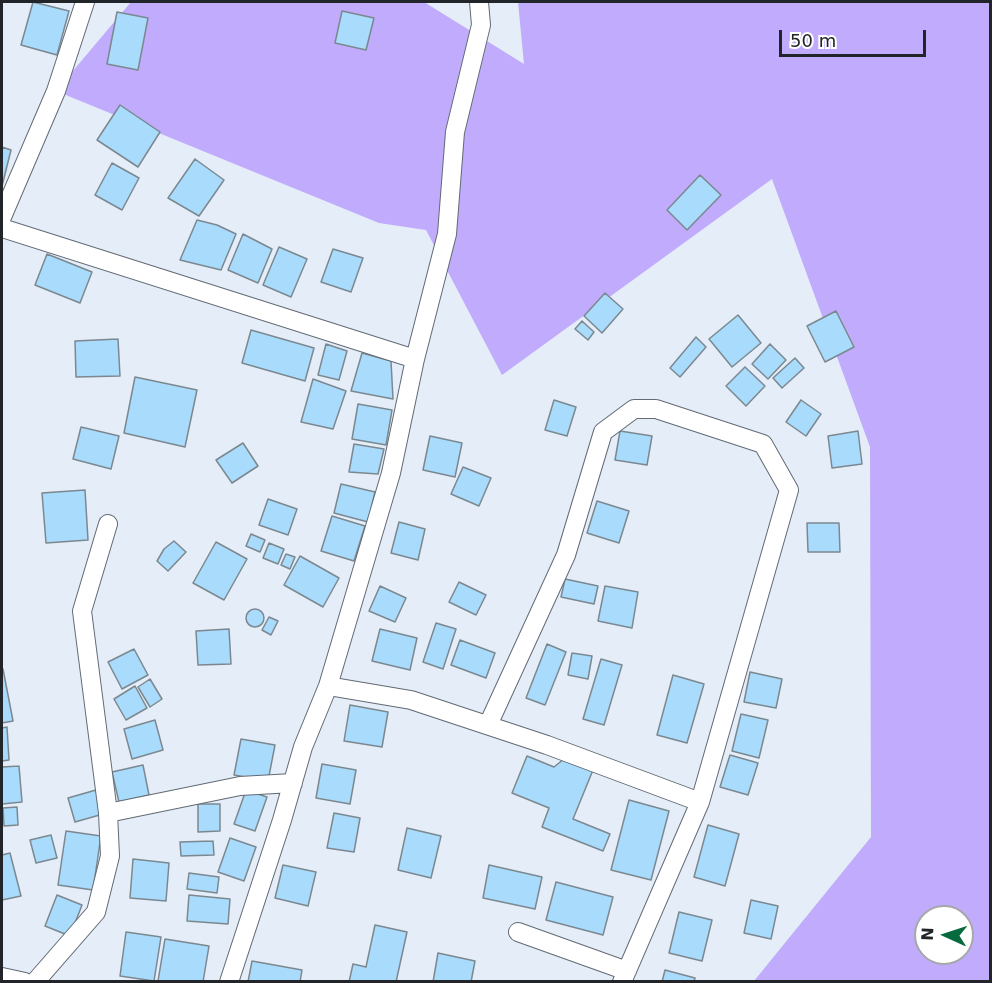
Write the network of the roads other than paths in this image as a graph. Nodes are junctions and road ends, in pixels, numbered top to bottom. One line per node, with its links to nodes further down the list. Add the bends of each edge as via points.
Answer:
1 (85, 2): 3 (street, via 56,91)
2 (479, 2): 5 (street, via 481,25 455,132 447,234)
3 (2, 217)
4 (2, 228): 5 (street)
5 (415, 358): 7 (street, via 391,473)
6 (108, 524): 11 (street, via 82,611)
7 (328, 686): 8 (street, via 411,700); 9 (street)
8 (488, 725): 10 (street); 10 (street, via 566,555 603,432 634,409 656,409 763,444 789,490)
9 (293, 783): 11 (street, via 240,786); 17 (street)
10 (700, 802): 13 (street)
11 (108, 813): 16 (street, via 110,856 96,912)
12 (519, 932): 13 (street)
13 (624, 976)
14 (2, 977): 15 (street)
15 (25, 981)
16 (35, 981)
17 (229, 981)

